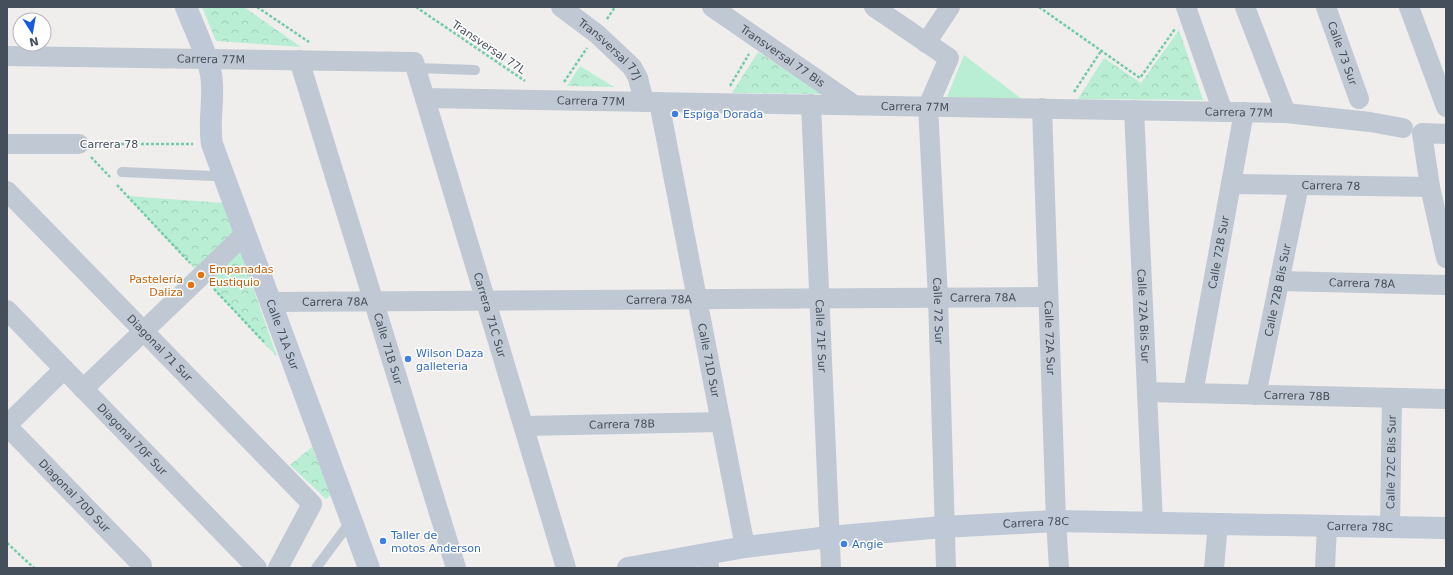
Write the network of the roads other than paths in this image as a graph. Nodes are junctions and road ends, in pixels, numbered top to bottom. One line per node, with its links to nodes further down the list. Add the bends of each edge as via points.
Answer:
1 (186, 7): 12 (street, Calle 71A Sur)
2 (561, 7): 18 (street, Transversal 77J, via 597,34 636,73)
3 (712, 7): 20 (street, Transversal 77 Bis)
4 (874, 7): 10 (street)
5 (950, 7): 10 (street)
6 (1246, 7): 27 (street)
7 (1326, 7): 17 (street, Calle 73 Sur)
8 (1409, 7): 22 (street)
9 (1187, 10): 25 (street)
10 (926, 43): 21 (street, Calle 72 Sur, via 949,58)
11 (7, 56): 12 (street, Carrera 77M)
12 (206, 60): 13 (street, Carrera 77M); 34 (street, Calle 71A Sur, via 212,97 209,128)
13 (299, 60): 14 (street, Carrera 77M); 47 (street, Calle 71B Sur)
14 (415, 65): 15 (lane); 16 (street, Carrera 71C Sur)
15 (475, 70)
16 (425, 98): 18 (street, Carrera 77M); 48 (street, Carrera 71C Sur)
17 (1359, 99)
18 (651, 102): 19 (street, Carrera 77M); 45 (street, Calle 71D Sur)
19 (811, 104): 20 (street, Carrera 77M); 46 (street, Calle 71F Sur)
20 (854, 105): 21 (street, Carrera 77M)
21 (928, 106): 23 (street, Carrera 77M); 44 (street, Calle 72 Sur)
22 (1446, 107)
23 (1042, 108): 24 (street, Carrera 77M); 43 (street, Calle 72A Sur)
24 (1134, 110): 25 (street, Carrera 77M); 54 (street, Calle 72A Bis Sur)
25 (1223, 112): 26 (street, Carrera 77M)
26 (1244, 112): 27 (street, Carrera 77M); 35 (street, Calle 72B Sur)
27 (1286, 113): 28 (street, Carrera 77M)
28 (1403, 128): 29 (lane)
29 (1422, 133): 30 (street); 37 (street)
30 (1446, 134)
31 (7, 144): 32 (street, Carrera 78)
32 (78, 144)
33 (122, 172): 34 (lane, via 213,176)
34 (223, 174): 39 (street, Calle 71A Sur)
35 (1231, 184): 36 (street, Carrera 78); 55 (street, Calle 72B Sur)
36 (1299, 185): 37 (street, Carrera 78); 41 (street, Calle 72B Bis Sur)
37 (1430, 187): 40 (street)
38 (7, 191): 51 (street, Diagonal 71 Sur)
39 (245, 234): 49 (street, Calle 71A Sur); 51 (street)
40 (1446, 258)
41 (1279, 282): 42 (street, Carrera 78A); 56 (street, Calle 72B Bis Sur)
42 (1446, 285)
43 (1048, 297): 44 (street, Carrera 78A); 63 (street, Calle 72A Sur)
44 (938, 298): 46 (street, Carrera 78A); 68 (street, Calle 72 Sur)
45 (697, 299): 46 (street, Carrera 78A); 48 (street, Carrera 78A); 59 (street, Calle 71D Sur)
46 (819, 299): 70 (street, Calle 71F Sur)
47 (373, 300): 48 (street, Carrera 78A); 49 (street, Carrera 78A); 78 (street, Calle 71B Sur)
48 (486, 301): 61 (street, Carrera 71C Sur)
49 (270, 302): 62 (street, Calle 71A Sur)
50 (7, 310): 52 (street, Diagonal 70F Sur)
51 (143, 331): 53 (street); 75 (street, Diagonal 71 Sur, via 312,504)
52 (64, 369): 53 (street, Diagonal 70F Sur); 60 (street)
53 (83, 389): 74 (street, Diagonal 70F Sur)
54 (1147, 392): 55 (street, Carrera 78B); 64 (street, Calle 72A Bis Sur)
55 (1193, 393): 56 (street, Carrera 78B)
56 (1256, 395): 57 (street, Carrera 78B)
57 (1392, 398): 58 (street, Carrera 78B); 67 (street, Calle 72C Bis Sur)
58 (1446, 399)
59 (721, 422): 61 (street, Carrera 78B); 71 (street, Calle 71D Sur)
60 (7, 425): 73 (street, Diagonal 70D Sur)
61 (524, 426): 79 (street, Carrera 71C Sur)
62 (351, 521): 76 (lane); 77 (street, Calle 71A Sur)
63 (1056, 521): 64 (street, Carrera 78C); 68 (street, Carrera 78C); 83 (street, Calle 72A Sur)
64 (1153, 522): 65 (street, Carrera 78C)
65 (1218, 523): 66 (street, Carrera 78C); 84 (street)
66 (1327, 525): 67 (street, Carrera 78C); 85 (street)
67 (1390, 526): 69 (street, Carrera 78C)
68 (943, 527): 70 (street, Carrera 78C); 82 (street, Calle 72 Sur)
69 (1446, 528)
70 (829, 537): 71 (street, Carrera 78C); 81 (street, Calle 71F Sur)
71 (745, 547): 72 (street, Carrera 78C)
72 (709, 561): 80 (street, Carrera 78C)
73 (142, 565)
74 (257, 568)
75 (278, 568)
76 (316, 568)
77 (368, 568)
78 (456, 568)
79 (566, 568)
80 (628, 568)
81 (831, 568)
82 (946, 568)
83 (1059, 568)
84 (1214, 568)
85 (1324, 568)

